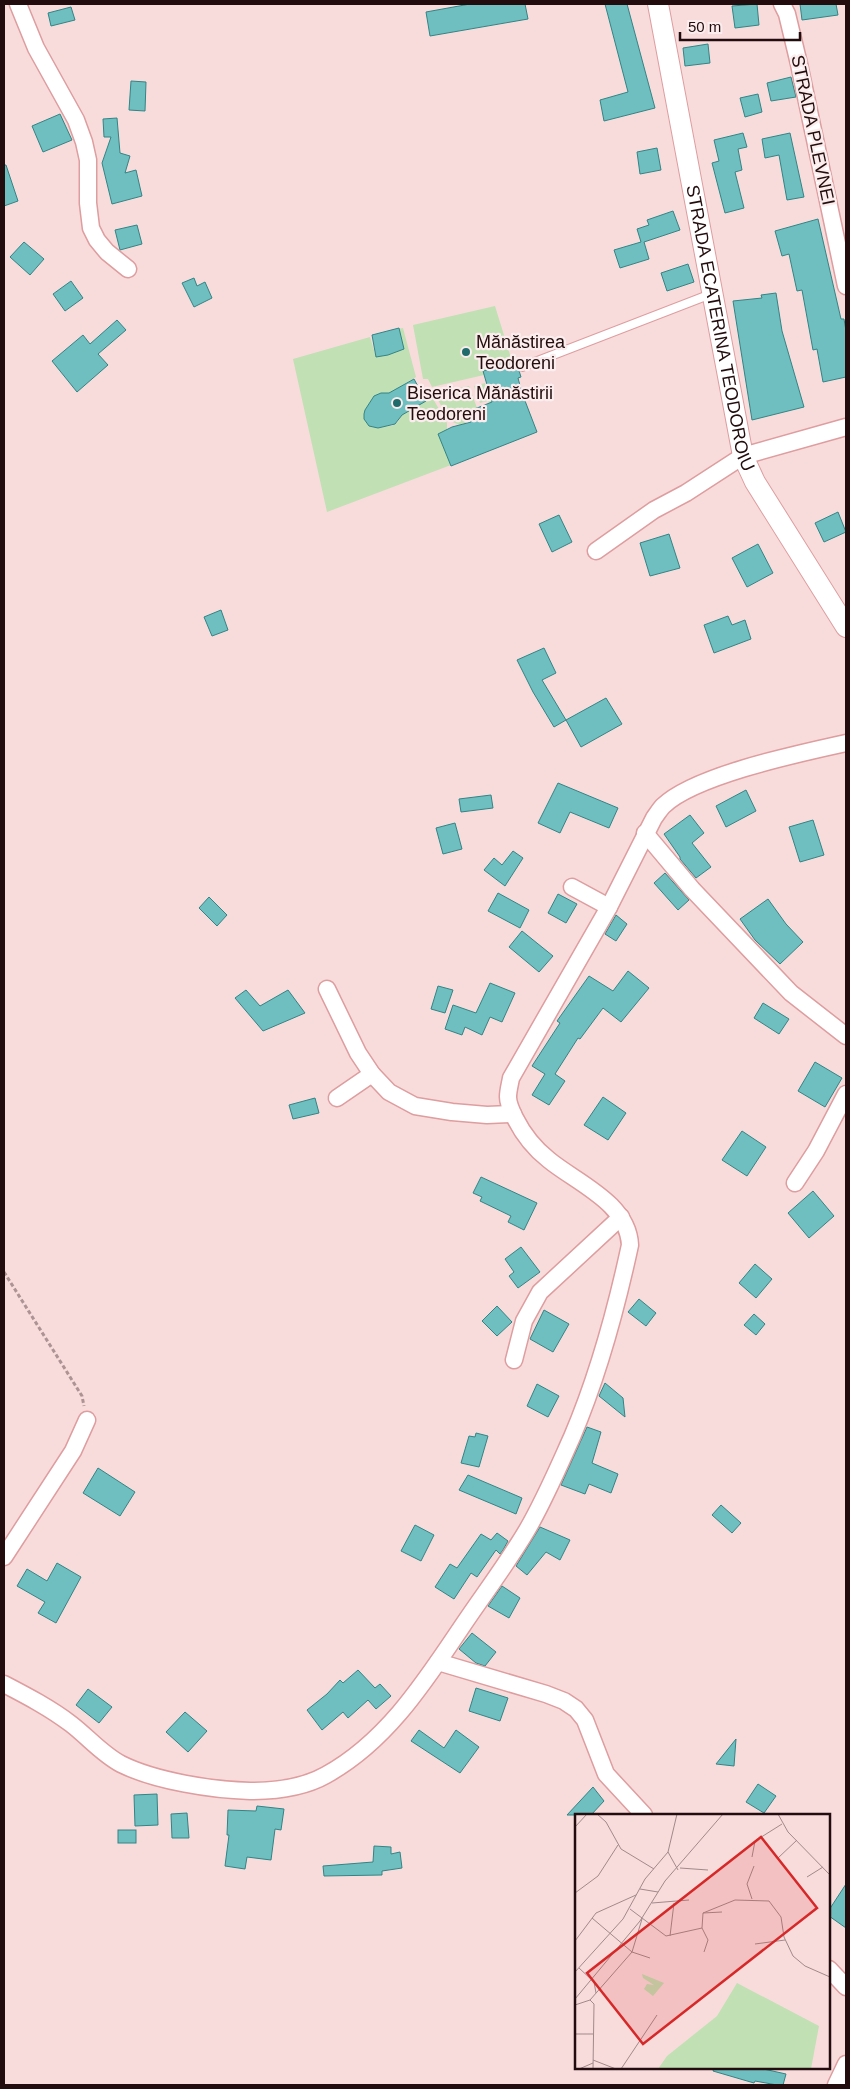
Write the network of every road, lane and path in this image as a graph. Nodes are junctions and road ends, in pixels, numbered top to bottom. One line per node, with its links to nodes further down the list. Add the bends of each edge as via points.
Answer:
1 (18, 4): 4 (street, via 36,48 76,120 84,142 88,160 91,228 107,252)
2 (658, 4): 6 (street, STRADA ECATERINA TEODOROIU)
3 (782, 4): 5 (street, STRADA PLEVNEI, via 799,64)
4 (128, 269)
5 (846, 286)
6 (712, 293): 7 (lane); 9 (street, STRADA ECATERINA TEODOROIU)
7 (522, 367)
8 (846, 427): 9 (street)
9 (743, 456): 10 (street, via 654,510); 11 (street, STRADA ECATERINA TEODOROIU, via 755,482)
10 (596, 551)
11 (846, 627)
12 (846, 743): 13 (street, via 800,753 708,781 664,805)
13 (645, 833): 15 (street); 17 (street, via 692,889 791,993)
14 (572, 887): 15 (street)
15 (609, 906): 21 (street, via 511,1078 508,1098)
16 (327, 989): 18 (street)
17 (846, 1036)
18 (372, 1074): 20 (street); 21 (street, via 389,1092 415,1106 487,1115)
19 (846, 1094): 22 (street, via 816,1151)
20 (337, 1098)
21 (513, 1114): 23 (street, via 534,1146 603,1199)
22 (794, 1183)
23 (621, 1217): 25 (street, via 540,1292 524,1321); 28 (street, via 630,1232 630,1245 604,1345 572,1437 528,1527)
24 (4, 1272): 26 (path, via 82,1396)
25 (514, 1360)
26 (87, 1420): 27 (street, via 73,1450)
27 (4, 1557)
28 (438, 1662): 29 (street, via 390,1724 347,1761 326,1775 300,1785 251,1791 140,1772 118,1762 49,1709); 30 (street, via 546,1694 576,1709 585,1720 606,1774)
29 (4, 1684)
30 (643, 1814)
31 (830, 1970): 32 (street)
32 (846, 1987)
33 (846, 2064): 34 (street)
34 (836, 2085)

